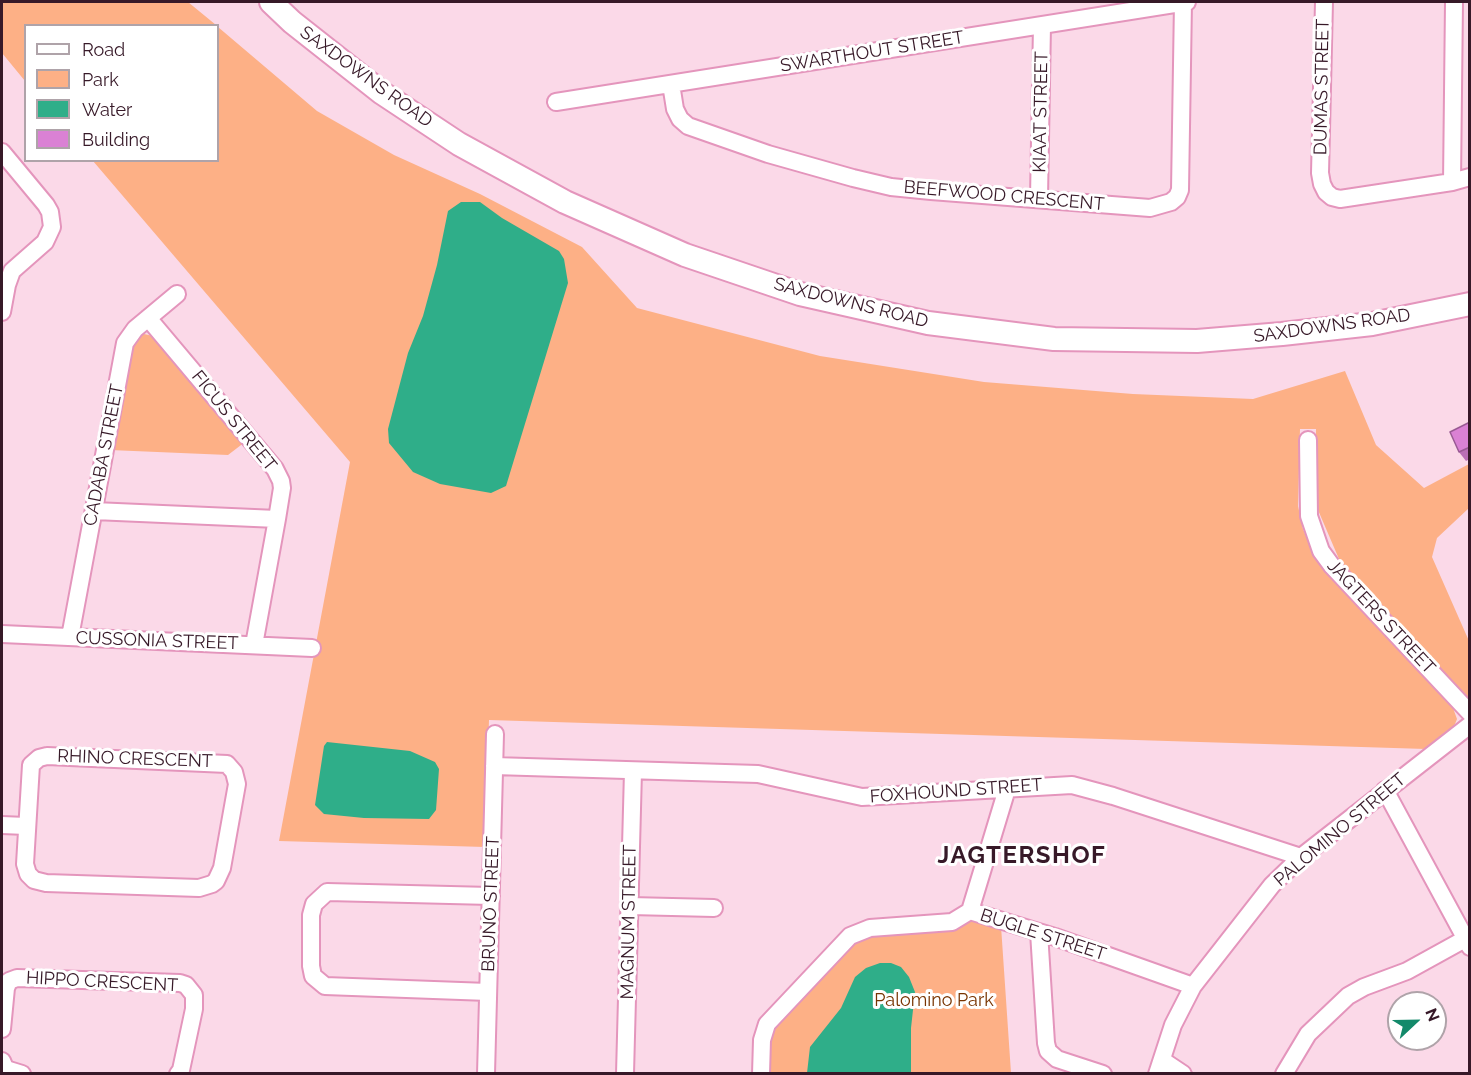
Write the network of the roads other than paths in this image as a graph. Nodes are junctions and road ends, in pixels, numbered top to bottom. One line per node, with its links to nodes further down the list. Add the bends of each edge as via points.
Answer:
1 (271, 2): 13 (street, SAXDOWNS ROAD, via 382,93 459,144 565,202 685,255 800,294 928,323 1054,339 1161,341 1372,324)
2 (1185, 2): 5 (street, SWARTHOUT STREET); 11 (street, BEEFWOOD CRESCENT, via 1177,197 1163,206 1150,208)
3 (1324, 2): 10 (street, DUMAS STREET, via 1320,173 1326,192 1340,198)
4 (1454, 2): 10 (street)
5 (1042, 25): 6 (street, SWARTHOUT STREET); 11 (street, KIAAT STREET)
6 (671, 84): 7 (street, SWARTHOUT STREET); 11 (street, BEEFWOOD CRESCENT, via 675,109 688,126 768,154 891,187)
7 (556, 102)
8 (2, 152): 14 (street, via 46,205 52,226 45,242 12,271)
9 (1470, 177): 10 (street)
10 (1452, 182)
11 (1039, 198)
12 (177, 294): 15 (street, CADABA STREET)
13 (1470, 304)
14 (2, 312)
15 (148, 318): 17 (street, CADABA STREET, via 125,343); 18 (street, FICUS STREET, via 275,469 282,488)
16 (1308, 440): 23 (street, JAGTERS STREET, via 1309,516 1321,551)
17 (94, 511): 18 (street); 20 (street, CADABA STREET)
18 (277, 519): 21 (street, FICUS STREET)
19 (2, 634): 20 (street, CUSSONIA STREET)
20 (70, 637): 21 (street, CUSSONIA STREET)
21 (254, 645): 22 (street, CUSSONIA STREET)
22 (312, 648)
23 (1470, 713)
24 (1470, 725): 29 (street, PALOMINO STREET)
25 (495, 734): 26 (street, BRUNO STREET)
26 (494, 766): 27 (street, FOXHOUND STREET); 33 (street, BRUNO STREET)
27 (633, 771): 28 (street, FOXHOUND STREET, via 758,774 862,797); 34 (street, MAGNUM STREET)
28 (1007, 789): 32 (street, FOXHOUND STREET, via 1072,785); 36 (street)
29 (1385, 790): 32 (street, PALOMINO STREET); 38 (street)
30 (2, 825): 31 (street)
31 (26, 826): 31 (street, RHINO CRESCENT, via 31,765 47,756 221,763 231,768 236,777 222,868 216,881 199,888 39,882 26,870)
32 (1301, 857): 39 (street, PALOMINO STREET, via 1272,885)
33 (491, 896): 40 (street, BRUNO STREET); 40 (street, via 327,892 314,904 311,915 311,966 313,976 325,986)
34 (630, 906): 35 (street); 48 (street, MAGNUM STREET)
35 (714, 908)
36 (970, 911): 37 (street, BUGLE STREET); 49 (street, BUGLE STREET, via 952,922 870,928 850,936 767,1024 762,1040)
37 (1039, 932): 39 (street, BUGLE STREET); 50 (street, via 1048,1051 1057,1059)
38 (1467, 943): 52 (street, via 1348,996 1308,1034)
39 (1192, 986): 44 (street, PALOMINO STREET)
40 (488, 992): 47 (street, BRUNO STREET)
41 (2, 1025): 42 (street, HIPPO CRESCENT); 46 (street, HIPPO CRESCENT, via 6,988 9,981 17,978 180,982 194,995 194,1009)
42 (2, 1029)
43 (2, 1061): 45 (street, via 9,1071)
44 (1159, 1067): 51 (street)
45 (22, 1074)
46 (178, 1074)
47 (486, 1074)
48 (625, 1074)
49 (761, 1074)
50 (1103, 1074)
51 (1183, 1074)
52 (1284, 1074)

